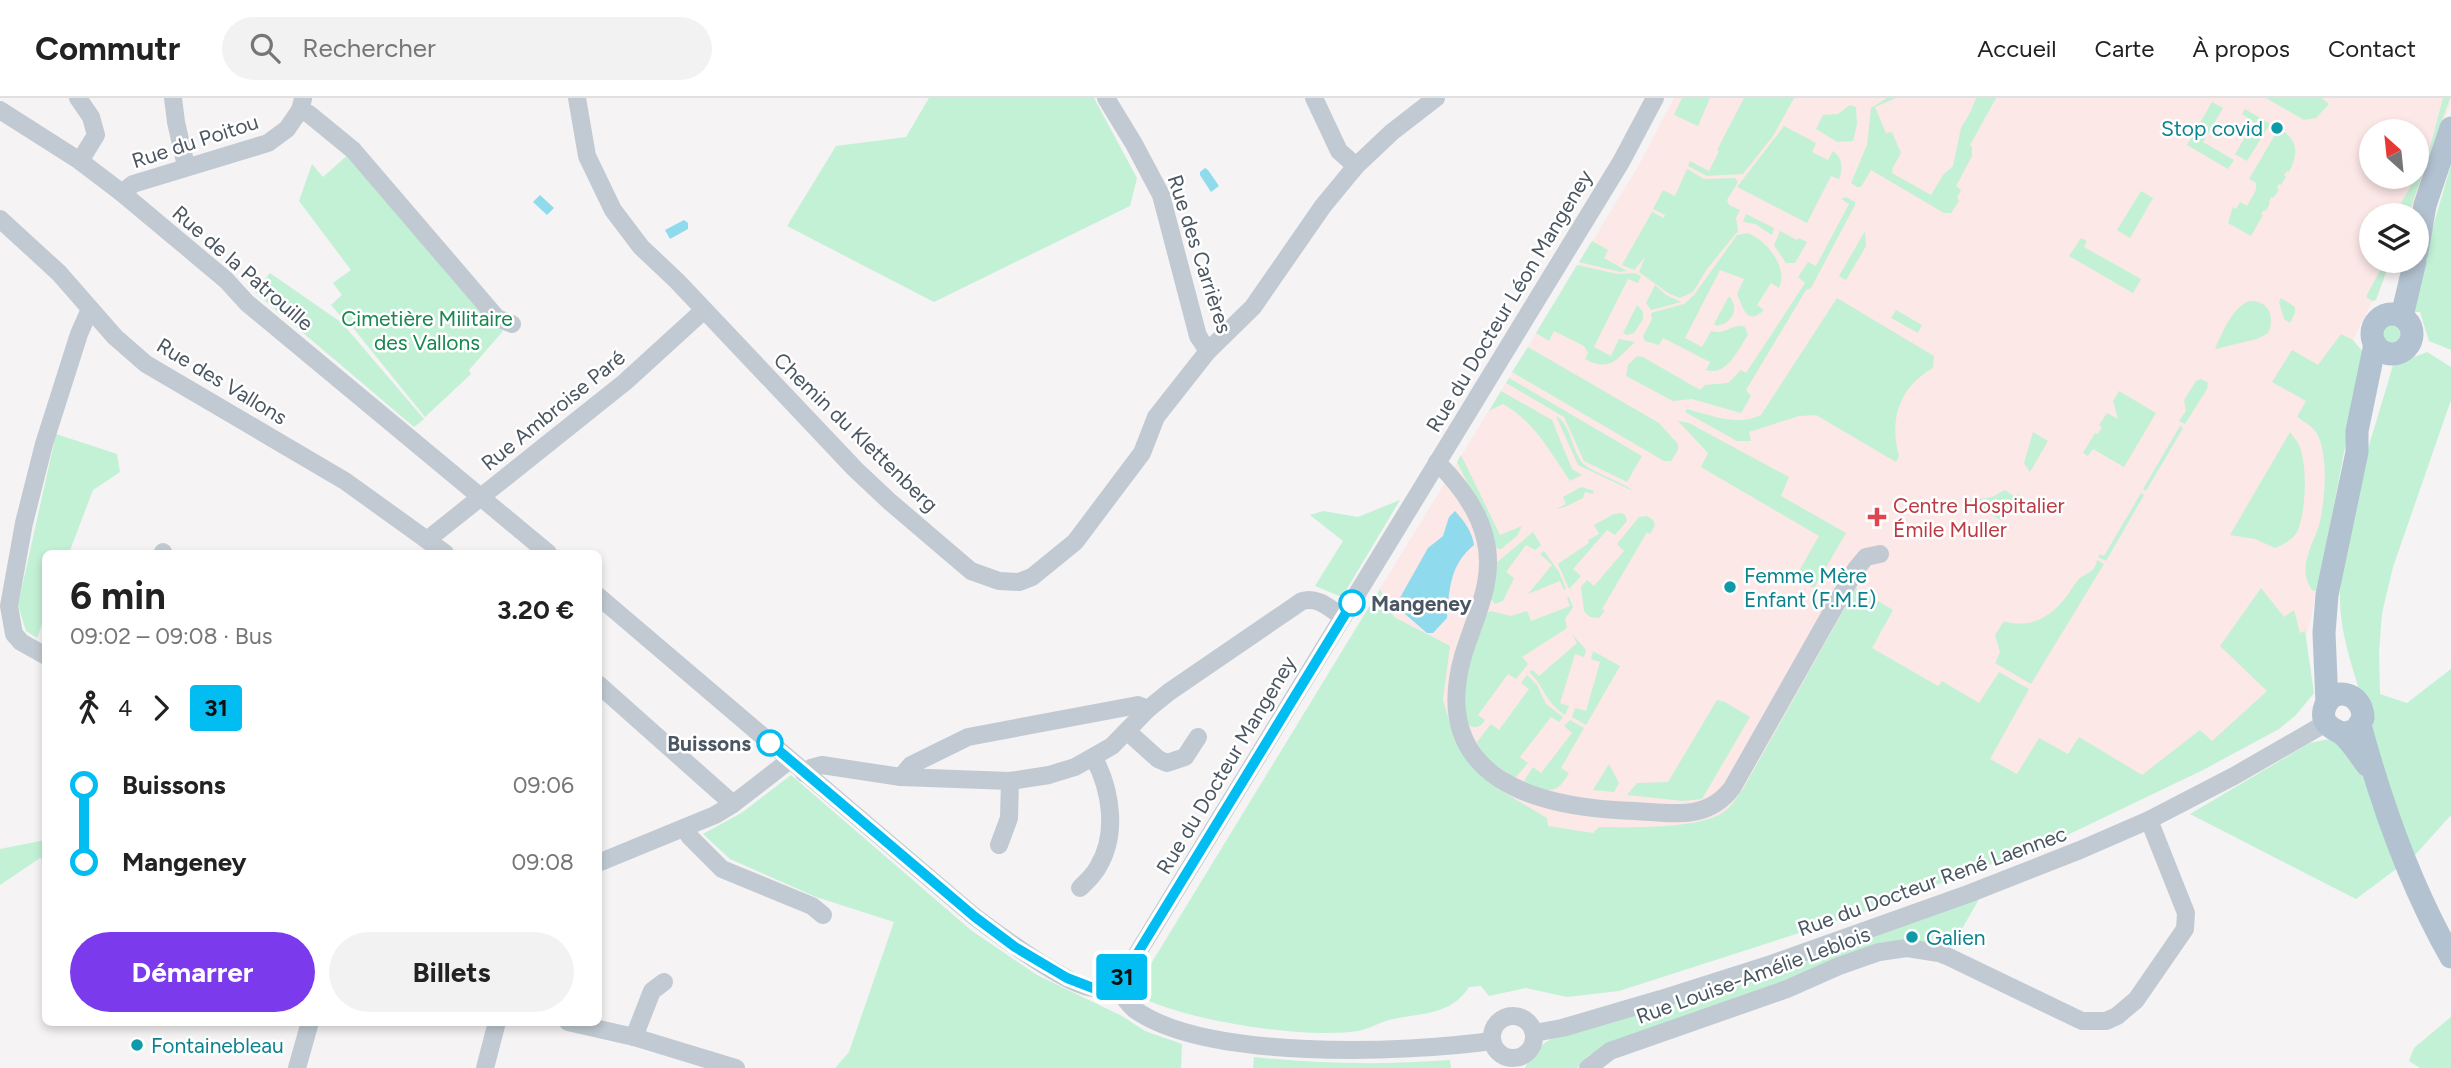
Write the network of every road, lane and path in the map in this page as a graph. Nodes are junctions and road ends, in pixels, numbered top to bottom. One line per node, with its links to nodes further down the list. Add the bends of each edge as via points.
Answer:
1 (78, 98): 11 (street, via 96,135)
2 (173, 98): 12 (street)
3 (578, 98): 20 (street, Chemin du Klettenberg, via 587,156 613,210 634,240)
4 (1106, 98): 24 (street, Rue des Carrières, via 1161,195 1198,336)
5 (1314, 98): 13 (street, via 1339,150)
6 (1436, 98): 13 (street, Chemin du Klettenberg)
7 (1650, 100): 25 (street, Rue du Docteur Léon Mangeney, via 1621,162)
8 (302, 104): 12 (street, Rue du Poitou, via 287,129 268,143); 22 (street, via 353,150 498,318)
9 (0, 110): 11 (street, Rue de la Patrouille)
10 (2451, 128): 15 (main road)
11 (80, 161): 14 (street, Rue de la Patrouille)
12 (187, 166): 14 (street, Rue du Poitou, via 133,184)
13 (1356, 166): 24 (street, Chemin du Klettenberg, via 1253,307)
14 (122, 193): 26 (street, Rue de la Patrouille)
15 (2425, 203)
16 (0, 219): 19 (street, Rue des Vallons, via 59,273)
17 (2402, 273): 21 (main road)
18 (2411, 273): 21 (main road)
19 (90, 309): 28 (street, Rue des Vallons, via 146,365 345,481); 34 (street, via 44,444 9,606 15,634)
20 (704, 310): 24 (street, Chemin du Klettenberg, via 888,501 971,570 999,581 1031,577 1075,542 1142,453 1156,416); 26 (street, Rue Ambroise Paré, via 625,382)
21 (2395, 315): 23 (main road, via 2382,316 2374,326 2372,338); 23 (main road, via 2410,324 2411,340 2404,350)
22 (512, 324)
23 (2384, 349): 37 (main road, via 2367,435 2357,452 2332,563 2325,633)
24 (1208, 351)
25 (1437, 462): 27 (street, Rue du Docteur Léon Mangeney); 31 (street, via 1476,513 1488,560 1487,585 1456,686 1461,729 1476,758 1495,776 1526,794 1556,803 1674,813 1699,812 1716,805 1732,788 1856,569 1866,557)
26 (481, 498): 28 (street, Rue Ambroise Paré); 30 (street, Rue de la Patrouille)
27 (1399, 525): 33 (street, Rue du Docteur Mangeney)
28 (427, 540): 29 (street, Rue des Vallons)
29 (441, 550)
30 (544, 550)
31 (1880, 554)
32 (602, 599): 41 (street)
33 (1343, 617): 36 (street, via 1311,598 1302,601); 54 (street, Rue du Docteur Mangeney, via 1126,972)
34 (42, 654)
35 (602, 688): 45 (street)
36 (1148, 709): 38 (street); 43 (street, via 1138,705 968,737 911,765)
37 (2340, 716): 46 (street, Rue du Docteur René Laennec); 52 (main road, via 2373,773 2424,904)
38 (1128, 732): 39 (street, via 1167,763 1185,757); 40 (street)
39 (1198, 737)
40 (1094, 758): 44 (street, via 1049,775); 50 (street, via 1109,797 1109,829 1098,867)
41 (789, 760): 42 (street); 45 (street)
42 (804, 773): 43 (street, via 822,765); 54 (street, via 1015,947 1093,988)
43 (901, 778): 44 (street)
44 (1010, 781): 48 (street, via 1009,818)
45 (733, 804): 47 (street)
46 (2149, 820): 58 (street, Rue du Docteur René Laennec, via 1968,894 1771,964); 65 (street, Rue Louise-Amélie Leblois, via 2186,913 2185,929 2136,1000 2106,1021 2082,1021 1950,957 1907,948 1879,952 1610,1051)
47 (684, 828): 49 (street); 51 (street, via 722,869 812,906)
48 (999, 845)
49 (602, 861)
50 (1080, 888)
51 (823, 915)
52 (2451, 957)
53 (664, 982): 59 (street, via 652,991)
54 (1115, 983): 60 (street, via 1130,1006 1145,1015 1214,1039 1320,1049)
55 (309, 1026): 62 (street)
56 (496, 1026): 63 (street)
57 (586, 1026): 59 (street)
58 (1534, 1033): 60 (street, via 1523,1019 1514,1016 1497,1023); 61 (street, via 1532,1046)
59 (634, 1037): 64 (street)
60 (1492, 1041): 61 (street, via 1500,1055)
61 (1517, 1063)
62 (297, 1068)
63 (485, 1068)
64 (736, 1068)
65 (1588, 1068)

